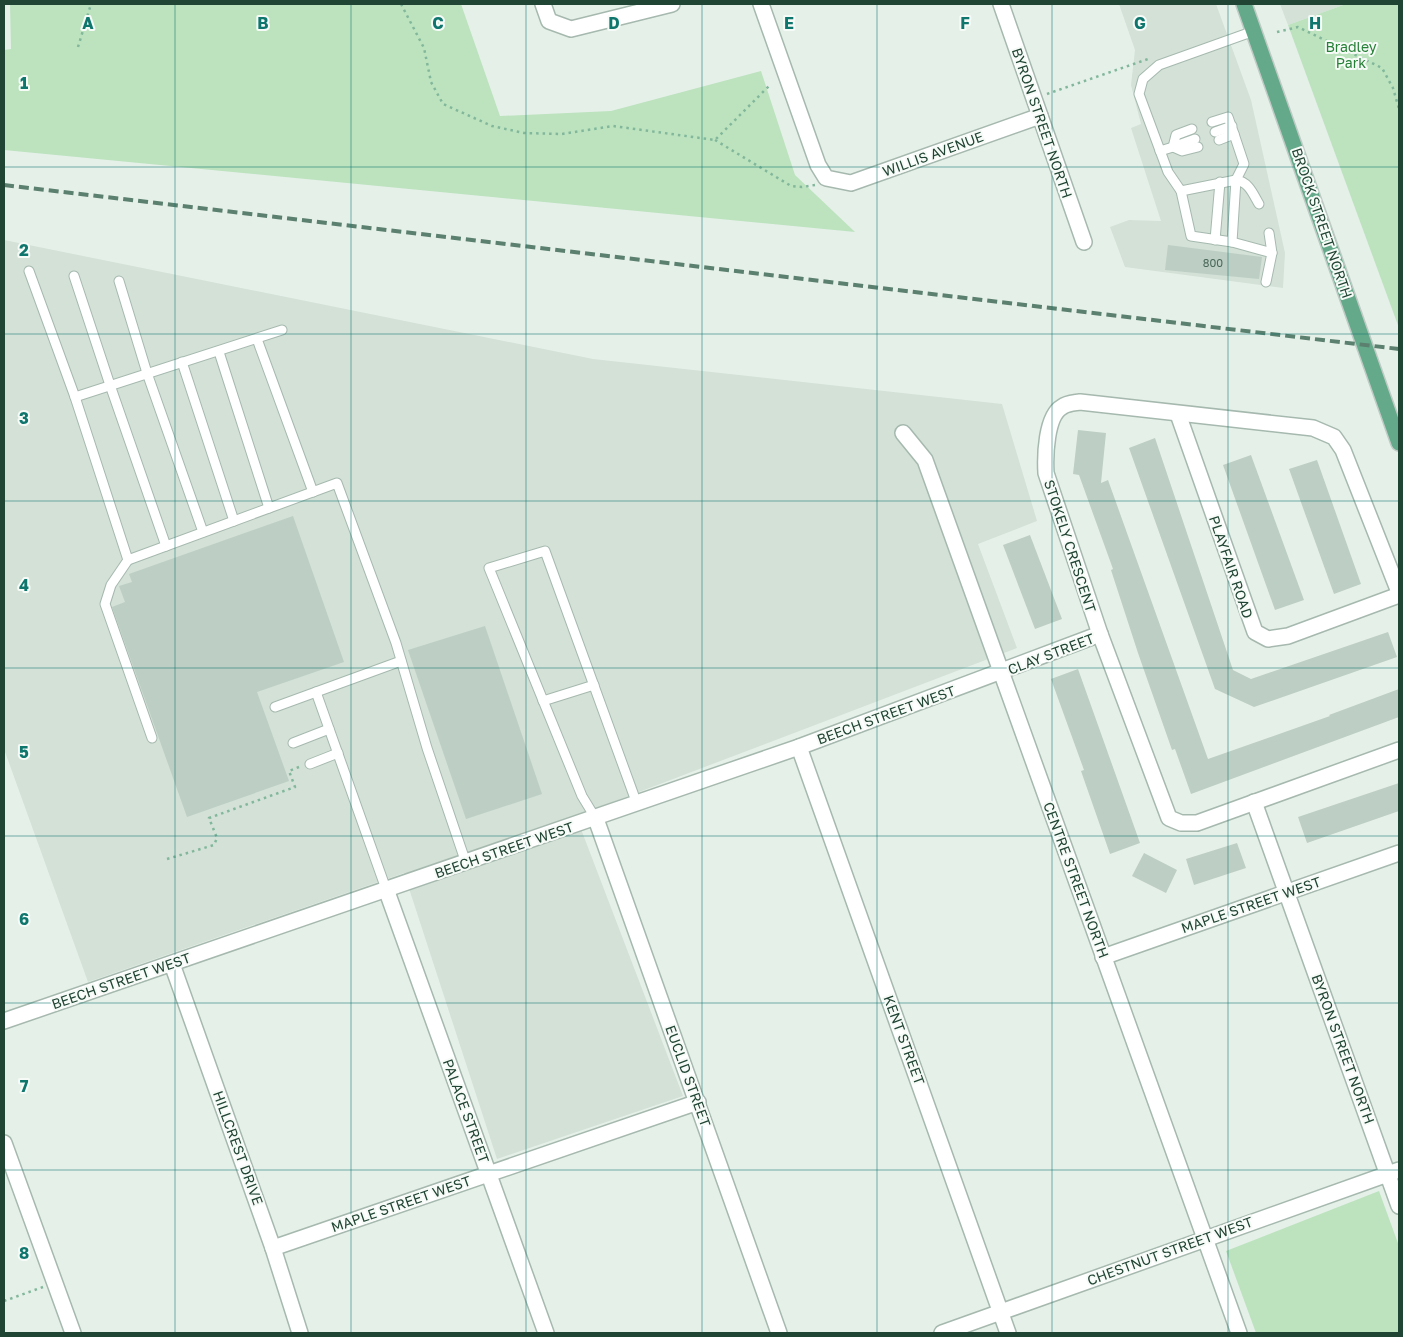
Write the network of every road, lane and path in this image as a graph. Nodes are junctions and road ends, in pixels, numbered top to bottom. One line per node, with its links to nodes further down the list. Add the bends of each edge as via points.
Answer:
1 (92, 4): 10 (path)
2 (401, 4): 20 (path, via 424,48 431,82 443,104 492,126 524,133 562,134 612,126)
3 (543, 4): 4 (street, via 549,21 571,29)
4 (672, 4)
5 (761, 4): 25 (street)
6 (1001, 4): 15 (street, BYRON STREET NORTH)
7 (1244, 4): 8 (main road, BROCK STREET NORTH)
8 (1254, 31): 23 (lane, via 1159,65 1143,79 1138,94); 47 (main road, BROCK STREET NORTH)
9 (1278, 32): 14 (path, via 1298,27 1382,68 1393,88)
10 (78, 47)
11 (1150, 58): 13 (path)
12 (770, 84): 20 (path)
13 (1043, 96)
14 (1399, 109)
15 (1040, 116): 25 (street, WILLIS AVENUE, via 851,183); 31 (street, BYRON STREET NORTH)
16 (1212, 122): 18 (lane, via 1228,117)
17 (1192, 129): 22 (lane, via 1176,135)
18 (1233, 130): 19 (lane); 24 (lane, via 1244,164)
19 (1217, 136)
20 (715, 140): 25 (path, via 791,186 802,187)
21 (1196, 143): 22 (lane)
22 (1173, 147): 23 (lane)
23 (1160, 151): 27 (lane, via 1168,172)
24 (1236, 180): 26 (lane); 28 (lane, via 1243,181 1251,189); 32 (lane)
25 (822, 181)
26 (1220, 182): 27 (lane); 30 (lane)
27 (1181, 191): 30 (lane, via 1191,236)
28 (1259, 204)
29 (1269, 233): 33 (lane)
30 (1215, 240): 32 (lane)
31 (1084, 242)
32 (1232, 242): 33 (lane)
33 (1272, 253): 37 (lane)
34 (29, 271): 44 (lane)
35 (74, 276): 43 (lane)
36 (119, 281): 42 (lane)
37 (1266, 282)
38 (282, 330): 39 (lane)
39 (257, 339): 40 (lane); 48 (lane)
40 (219, 352): 41 (lane); 49 (lane)
41 (182, 362): 42 (lane); 50 (lane)
42 (148, 373): 43 (lane); 51 (lane)
43 (110, 385): 44 (lane); 52 (lane)
44 (75, 397): 53 (lane)
45 (1178, 414): 54 (street, STOKELY CRESCENT, via 1313,428 1334,437 1344,450); 54 (street, PLAYFAIR ROAD, via 1255,632 1268,639 1288,636); 55 (street, STOKELY CRESCENT, via 1080,402 1061,407 1054,415 1044,455 1046,473)
46 (903, 433): 57 (street, CENTRE STREET NORTH, via 925,460)
47 (1399, 443)
48 (313, 492): 49 (lane); 56 (lane, via 337,483)
49 (269, 508): 50 (lane)
50 (234, 521): 51 (lane)
51 (203, 532): 52 (lane)
52 (166, 546): 53 (lane)
53 (128, 560): 63 (lane, via 111,584 106,604)
54 (1399, 593)
55 (1100, 634): 57 (street, CLAY STREET); 69 (street, STOKELY CRESCENT, via 1169,818 1181,823 1197,822)
56 (401, 660): 59 (lane); 74 (lane)
57 (1002, 673): 65 (street, BEECH STREET WEST); 77 (street, CENTRE STREET NORTH)
58 (594, 685): 60 (lane); 60 (lane, via 546,551 489,568); 70 (lane)
59 (316, 692): 61 (lane); 62 (lane)
60 (543, 701): 71 (lane, via 582,796)
61 (275, 707)
62 (329, 729): 64 (lane); 67 (lane)
63 (152, 738)
64 (293, 742)
65 (799, 748): 70 (street, BEECH STREET WEST); 89 (street, KENT STREET)
66 (1399, 750): 69 (street, STOKELY CRESCENT)
67 (338, 753): 68 (lane); 75 (lane)
68 (310, 764): 73 (path, via 289,770 295,787 209,818 217,838 214,845)
69 (1254, 802): 76 (street, BYRON STREET NORTH)
70 (637, 804): 71 (street, BEECH STREET WEST)
71 (596, 819): 74 (street, BEECH STREET WEST); 80 (street, EUCLID STREET)
72 (1399, 853): 76 (street, MAPLE STREET WEST)
73 (167, 858)
74 (466, 863): 75 (street, BEECH STREET WEST)
75 (386, 889): 78 (street, BEECH STREET WEST); 83 (street, PALACE STREET)
76 (1286, 892): 77 (street, MAPLE STREET WEST); 82 (street, BYRON STREET NORTH)
77 (1103, 957): 85 (street, CENTRE STREET NORTH)
78 (172, 964): 79 (street, BEECH STREET WEST); 86 (street, HILLCREST DRIVE)
79 (4, 1021)
80 (698, 1102): 83 (street, MAPLE STREET WEST); 93 (street, EUCLID STREET)
81 (4, 1143): 87 (street)
82 (1394, 1172): 84 (street, BYRON STREET NORTH); 85 (street, CHESTNUT STREET WEST)
83 (489, 1175): 86 (street, MAPLE STREET WEST); 92 (street, PALACE STREET)
84 (1399, 1206)
85 (1205, 1239): 89 (street, CHESTNUT STREET WEST); 96 (street, CENTRE STREET NORTH)
86 (273, 1248): 91 (street, HILLCREST DRIVE)
87 (56, 1283): 88 (path); 90 (street)
88 (4, 1301)
89 (1001, 1313): 94 (street, CHESTNUT STREET WEST); 95 (street, KENT STREET)
90 (73, 1333)
91 (300, 1333)
92 (546, 1333)
93 (779, 1333)
94 (942, 1333)
95 (1008, 1333)
96 (1240, 1333)

